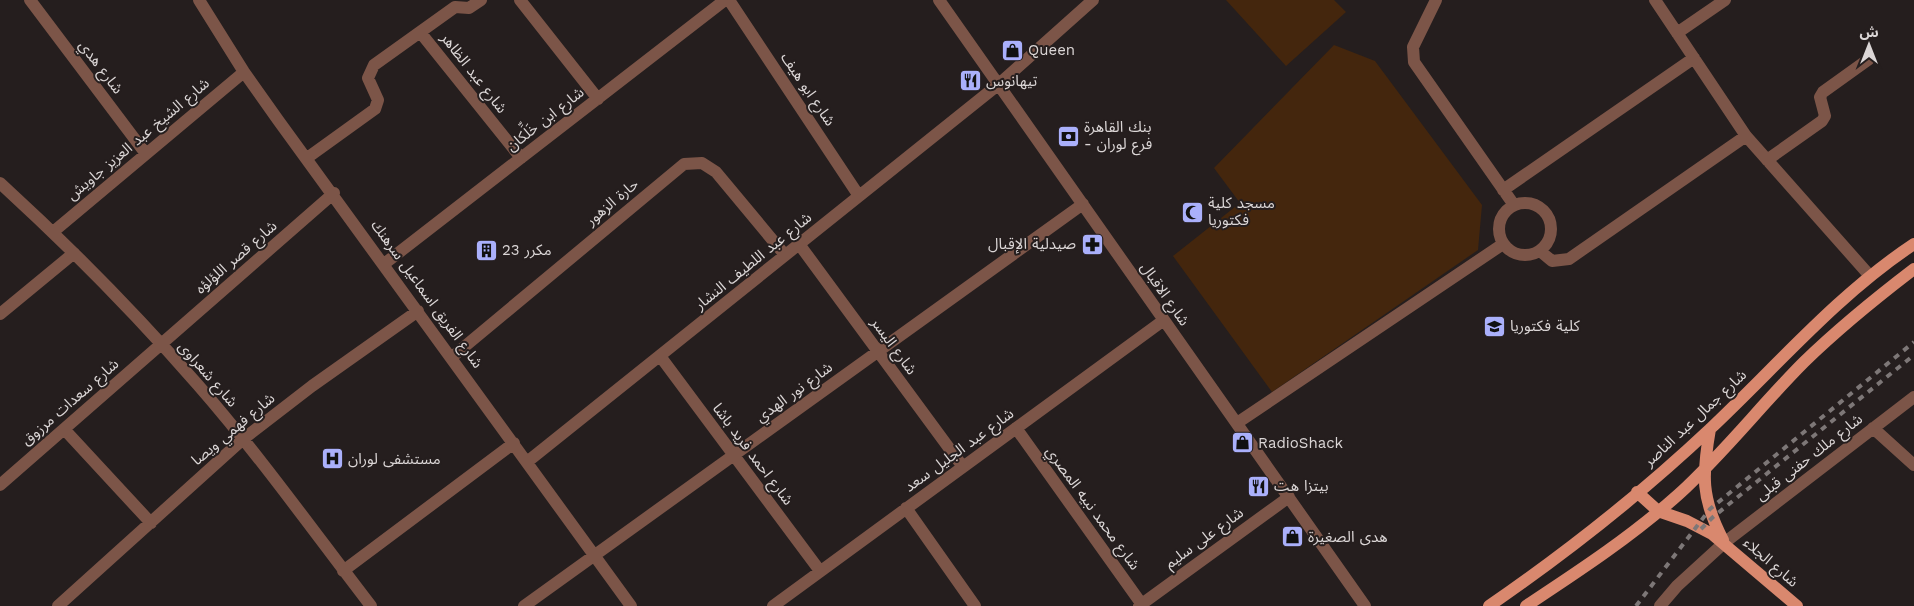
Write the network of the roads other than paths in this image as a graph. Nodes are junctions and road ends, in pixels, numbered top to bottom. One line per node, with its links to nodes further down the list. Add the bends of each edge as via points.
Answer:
1 (30, 0): 19 (street, شارع هدي)
2 (199, 0): 15 (street, شارع الفريق اسماعيل سرهنك)
3 (481, 0): 11 (street, via 469,8 455,7)
4 (520, 0): 17 (street)
5 (727, 0): 17 (street, شارع ابن خَلِّكان); 26 (street, شارع ابو هيف)
6 (939, 0): 16 (street, شارع الاقبال)
7 (1093, 0): 16 (street, شارع عبد اللطيف النشار)
8 (1436, 0): 24 (street, via 1413,47 1414,62)
9 (1655, 0): 12 (street)
10 (1725, 0): 12 (street)
11 (420, 32): 20 (street, via 370,68 368,78 378,100 375,109); 21 (street, شارع عبد الظاهر)
12 (1677, 33): 13 (street)
13 (1694, 58): 18 (street); 24 (street)
14 (1869, 59): 22 (street, via 1822,92 1820,97 1825,116 1822,121)
15 (244, 72): 19 (street, شارع الشيخ عبد العزيز جاويش); 20 (street, شارع الفريق اسماعيل سرهنك)
16 (999, 84): 26 (street, شارع عبد اللطيف النشار); 27 (street, شارع الاقبال)
17 (598, 99): 21 (street, شارع ابن خَلِّكان)
18 (1746, 136): 22 (street); 33 (street, via 1569,259 1552,261)
19 (146, 154): 29 (street, شارع الشيخ عبد العزيز جاويش)
20 (307, 158): 25 (street, شارع الفريق اسماعيل سرهنك)
21 (521, 158): 36 (street, شارع ابن خَلِّكان)
22 (1767, 160): 38 (street)
23 (0, 183): 29 (street, شارع شعراوى)
24 (1503, 190): 28 (street)
25 (334, 193): 36 (street, شارع الفريق اسماعيل سرهنك); 42 (street, شارع قصر اللؤلؤه)
26 (859, 196): 30 (street, شارع عبد اللطيف النشار)
27 (1083, 204): 41 (street, شارع الاقبال); 43 (street, شارع نور الهدي)
28 (1514, 205): 31 (street, via 1502,215 1498,230); 33 (street, via 1527,203 1539,207 1548,216 1552,229 1549,241)
29 (53, 232): 34 (street, شارع شعراوى)
30 (799, 244): 35 (street, شارع عبد اللطيف النشار); 43 (street, شارع اليسر)
31 (1503, 244): 33 (street, via 1514,254 1528,256); 47 (street)
32 (1914, 244): 38 (main road, شارع جمال عبد الناصر)
33 (1540, 251)
34 (74, 253): 40 (street); 42 (street, شارع شعراوى)
35 (785, 255): 44 (street, شارع عبد اللطيف النشار); 45 (street, حارة الزهور, via 716,172 702,164 684,164)
36 (384, 264): 39 (street, شارع الفريق اسماعيل سرهنك)
37 (1914, 268): 58 (main road, via 1810,356)
38 (1870, 276): 51 (main road, شارع جمال عبد الناصر)
39 (418, 311): 45 (street, شارع الفريق اسماعيل سرهنك); 52 (street, شارع فهمي ويصا)
40 (0, 314)
41 (1164, 320): 47 (street, شارع الاقبال); 48 (street, شارع عبد الجليل سعد)
42 (161, 344): 50 (street, شارع سعدات مرزوق); 52 (street, شارع شعراوى)
43 (878, 352): 54 (street, شارع نور الهدي); 57 (street, شارع اليسر)
44 (660, 356): 54 (street, شارع احمد فريد باشا); 55 (street, شارع عبد اللطيف النشار)
45 (452, 357): 53 (street, شارع الفريق اسماعيل سرهنك)
46 (1914, 397): 49 (street, شارع ملك حفنى قبلى)
47 (1236, 423): 61 (street, شارع الاقبال)
48 (1016, 428): 57 (street, شارع عبد الجليل سعد); 70 (street, شارع محمد نبيه المصري)
49 (1873, 428): 56 (street); 65 (street, شارع ملك حفنى قبلى)
50 (64, 429): 59 (street, شارع سعدات مرزوق); 64 (street)
51 (1710, 429): 58 (main road, شارع الجلاء); 60 (main road, شارع جمال عبد الناصر)
52 (242, 440): 64 (street, شارع فهمي ويصا); 67 (street, شارع شعراوى)
53 (514, 443): 55 (street, شارع الفريق اسماعيل سرهنك); 67 (street)
54 (734, 455): 66 (street, شارع نور الهدي); 68 (street, شارع احمد فريد باشا)
55 (527, 462): 66 (street, شارع الفريق اسماعيل سرهنك)
56 (1914, 465)
57 (963, 467): 62 (street, شارع عبد الجليل سعد)
58 (1703, 470): 63 (main road); 65 (main road, شارع الجلاء, via 1706,499)
59 (0, 485)
60 (1637, 492): 63 (main road); 77 (main road, شارع جمال عبد الناصر)
61 (1289, 497): 70 (street, شارع على سليم); 76 (street, شارع الاقبال)
62 (906, 508): 68 (street, شارع عبد الجليل سعد); 75 (street)
63 (1658, 511): 65 (main road, شارع الجلاء, via 1696,525); 78 (main road, via 1624,541)
64 (151, 522): 71 (street, شارع فهمي ويصا)
65 (1724, 543): 79 (street, شارع ملك حفنى قبلى); 80 (main road, شارع الجلاء)
66 (595, 556): 73 (street, شارع نور الهدي); 74 (street, شارع الفريق اسماعيل سرهنك)
67 (344, 570): 72 (street, شارع شعراوى)
68 (820, 572): 69 (street, شارع عبد الجليل سعد)
69 (781, 604)
70 (1141, 605)
71 (58, 606)
72 (371, 606)
73 (524, 606)
74 (631, 606)
75 (975, 606)
76 (1365, 606)
77 (1489, 606)
78 (1526, 606)
79 (1660, 606)
80 (1797, 606)

